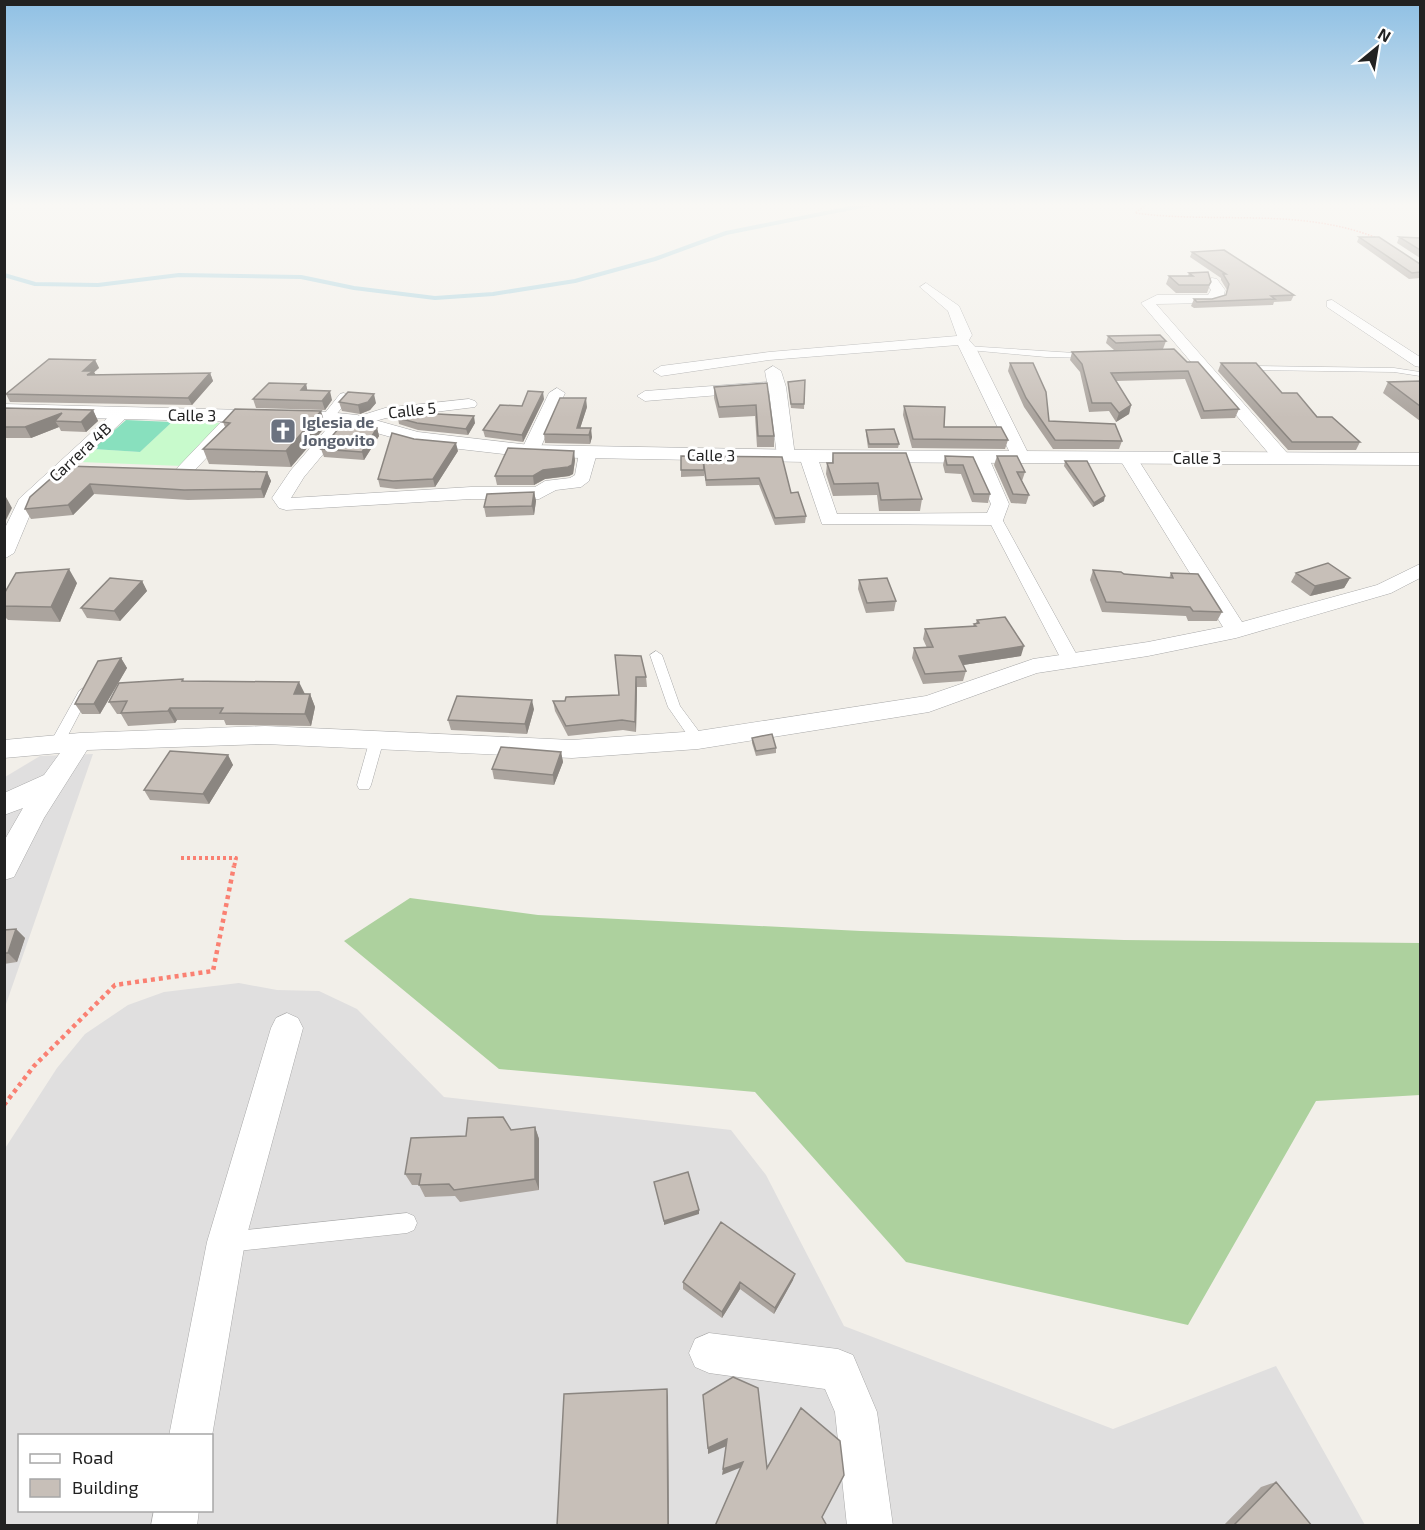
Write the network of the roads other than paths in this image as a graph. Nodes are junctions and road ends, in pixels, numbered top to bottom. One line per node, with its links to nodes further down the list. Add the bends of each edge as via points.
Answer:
1 (1212, 282): 27 (street, via 1218,296 1210,299 1157,299 1148,303 1186,352)
2 (926, 287): 4 (street, via 954,309)
3 (1332, 304): 7 (street)
4 (966, 344): 5 (street); 6 (lane, via 1046,355); 22 (street)
5 (769, 356): 9 (street); 11 (street)
6 (1100, 356)
7 (1420, 363)
8 (1258, 368): 10 (lane, via 1394,370)
9 (661, 371)
10 (1420, 374)
11 (778, 387): 13 (street); 23 (street)
12 (557, 393): 20 (street)
13 (645, 396)
14 (344, 397): 19 (street)
15 (469, 404): 19 (street, Calle 5)
16 (4, 410): 17 (street, Calle 3)
17 (122, 413): 18 (street, Calle 3); 29 (street, Carrera 4B)
18 (237, 416): 19 (street, Calle 3); 32 (street)
19 (343, 420): 20 (street, Calle 3, via 416,438); 35 (street)
20 (530, 451): 21 (street, Calle 3)
21 (588, 453): 23 (street, Calle 3); 35 (street, via 583,477 575,483 551,485 539,493 286,504 281,498)
22 (1020, 455): 25 (street, Calle 3); 26 (street, Calle 3)
23 (786, 456): 24 (street, Calle 3)
24 (808, 456): 25 (street, Calle 3); 38 (street, via 829,520)
25 (979, 456): 38 (street, via 1000,504)
26 (1128, 458): 27 (street, Calle 3); 41 (street)
27 (1282, 458): 28 (street, Calle 3)
28 (1420, 459)
29 (62, 467): 30 (street); 36 (street, Carrera 4B)
30 (84, 468)
31 (163, 470): 32 (street)
32 (185, 470): 33 (street)
33 (208, 471)
34 (275, 473): 35 (street)
35 (297, 474)
36 (26, 503): 37 (street); 39 (street, Carrera 4B)
37 (4, 505)
38 (994, 519): 43 (street)
39 (4, 553)
40 (1420, 570): 41 (street, via 1384,589)
41 (1236, 631): 43 (street, via 1148,650)
42 (657, 655): 46 (lane, via 674,707)
43 (1070, 659): 46 (street, via 1033,666 929,704)
44 (90, 682): 47 (lane)
45 (377, 739): 46 (street, via 572,749); 47 (street, via 265,735); 50 (lane)
46 (699, 740)
47 (68, 743): 48 (street); 49 (street)
48 (4, 749)
49 (53, 782): 51 (street); 52 (street)
50 (364, 785)
51 (4, 806)
52 (4, 869)
53 (287, 1028): 55 (street)
54 (407, 1223): 55 (lane)
55 (226, 1242): 57 (street)
56 (709, 1353): 58 (street, via 838,1370 856,1412)
57 (190, 1434)
58 (870, 1526)

